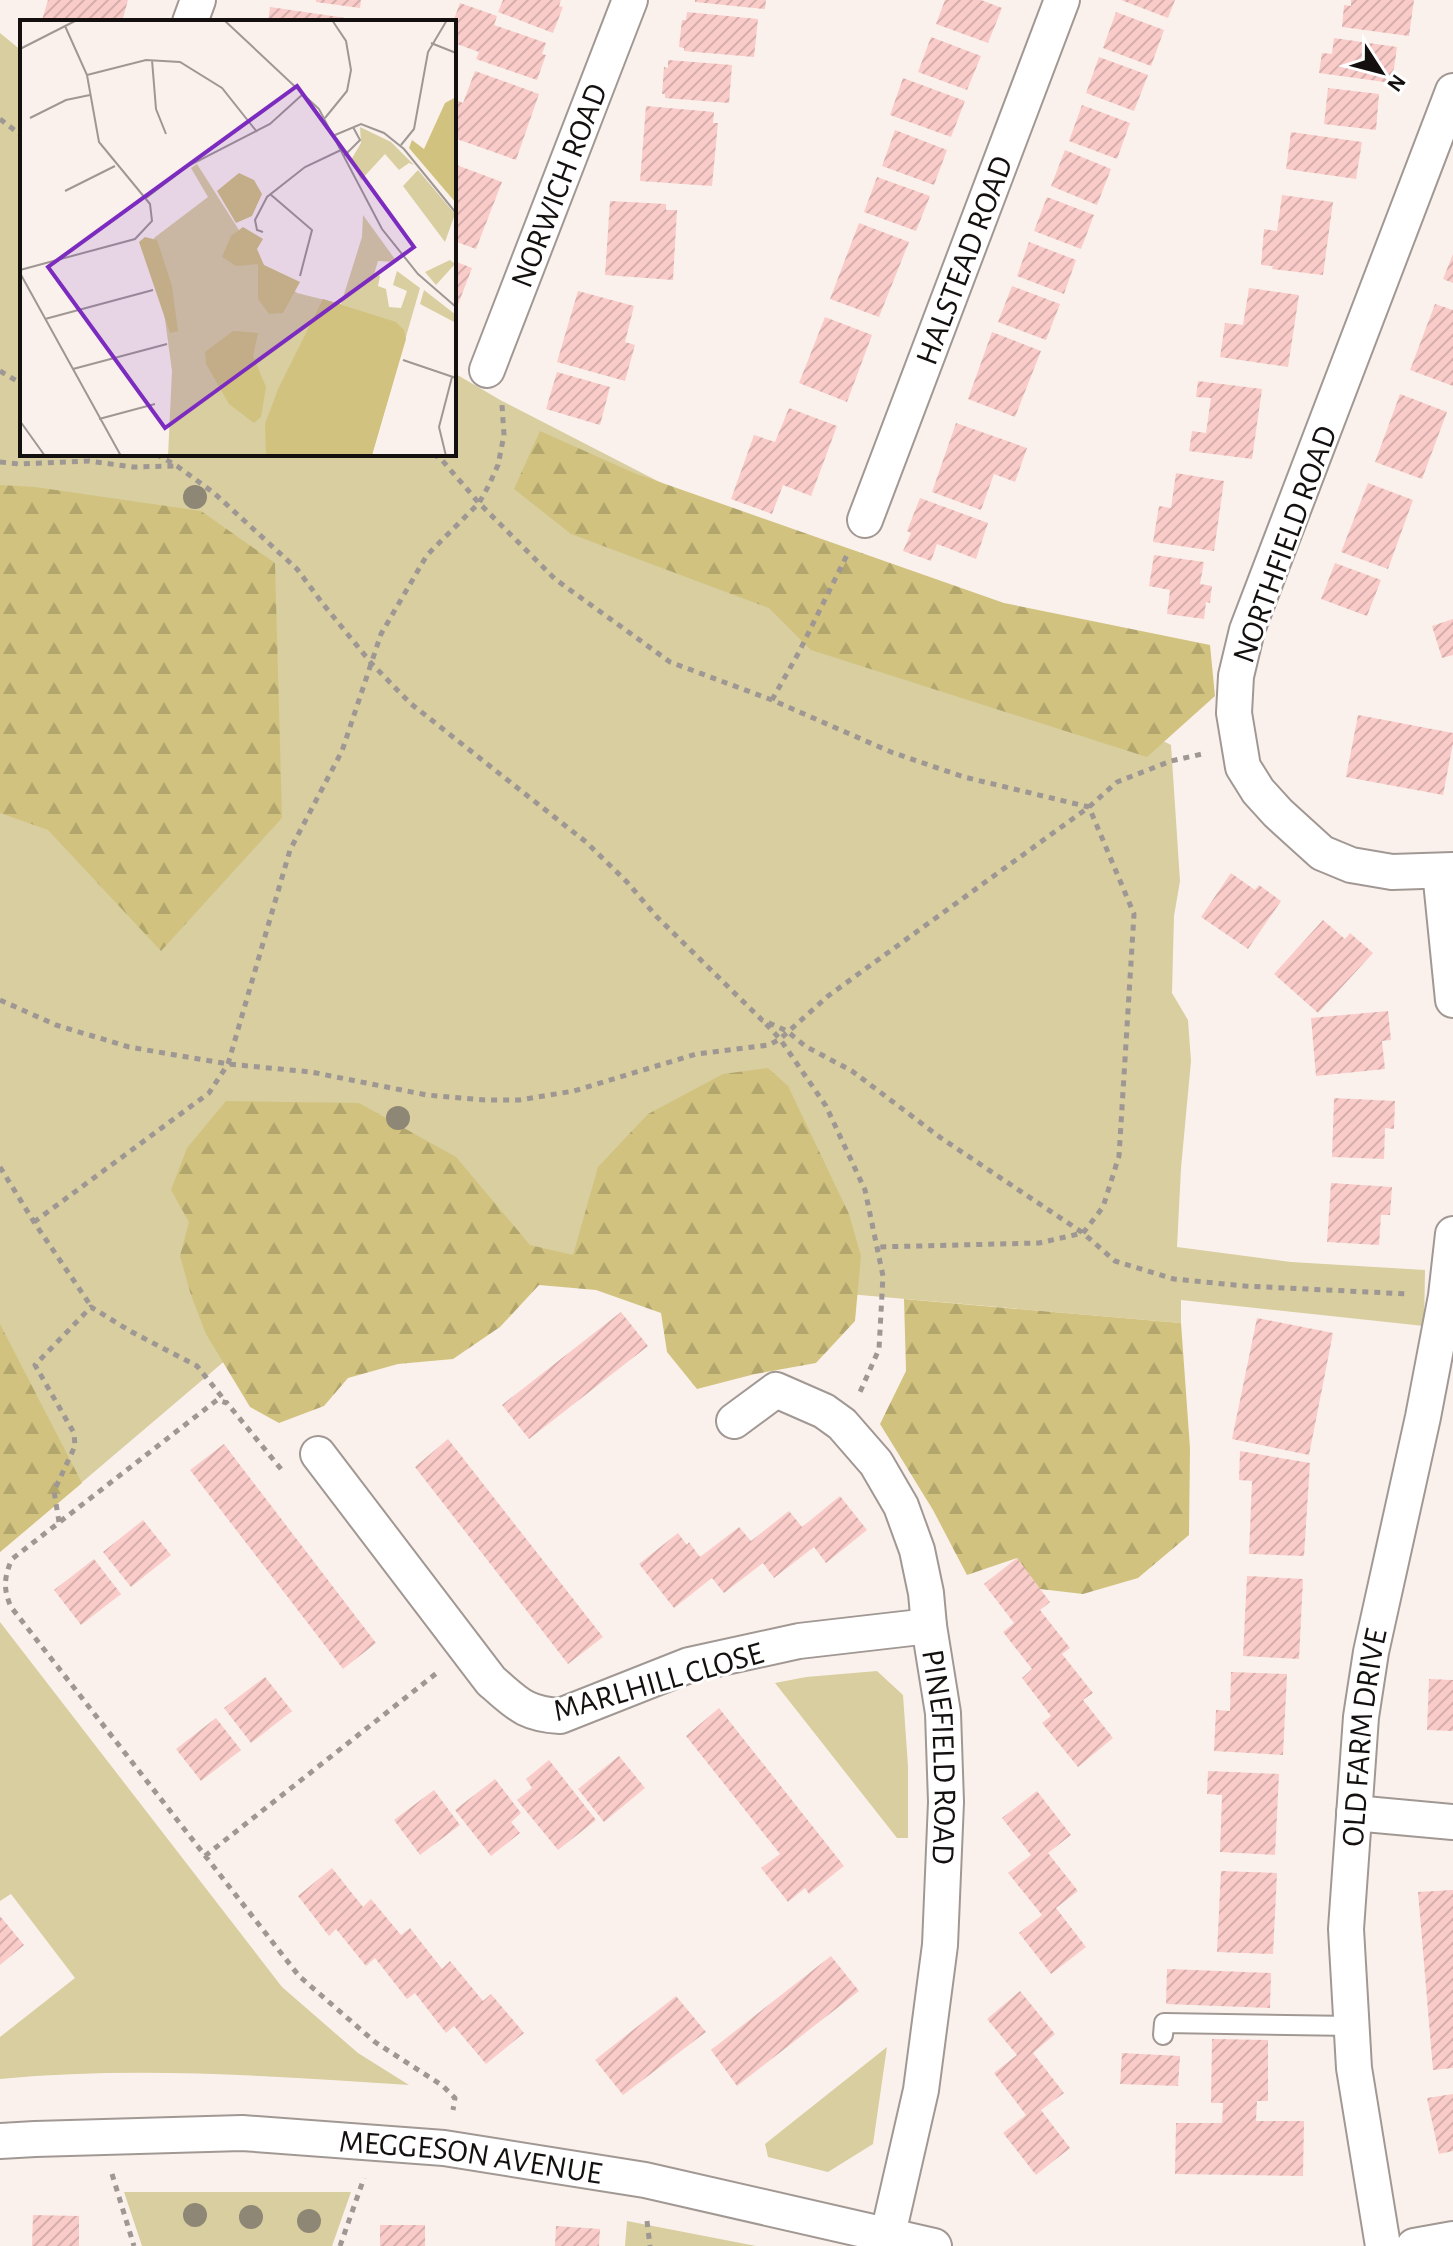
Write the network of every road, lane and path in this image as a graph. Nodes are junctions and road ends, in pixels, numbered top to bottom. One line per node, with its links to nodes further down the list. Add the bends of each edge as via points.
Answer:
1 (198, 0): 4 (street)
2 (630, 0): 8 (street, NORWICH ROAD)
3 (1062, 0): 16 (street, HALSTEAD ROAD)
4 (191, 20)
5 (1453, 91): 19 (street, NORTHFIELD ROAD, via 1247,630 1236,676)
6 (0, 119): 7 (path)
7 (20, 134)
8 (493, 357): 15 (path, via 504,435 498,465)
9 (0, 371): 10 (path)
10 (20, 383)
11 (160, 456): 14 (path)
12 (436, 456): 15 (path)
13 (0, 462): 14 (path)
14 (177, 466): 17 (path, via 297,569)
15 (479, 503): 17 (path, via 427,555 381,634); 18 (path, via 555,579 670,662)
16 (865, 520): 18 (path)
17 (372, 664): 24 (path, via 410,703 586,842); 27 (path, via 342,751 290,850)
18 (772, 700): 20 (path, via 964,777)
19 (1239, 746): 20 (path, via 1171,761 1117,782); 21 (street, NORTHFIELD ROAD, via 1243,767 1258,791 1322,853 1392,872)
20 (1089, 807): 25 (path); 30 (path, via 1134,914 1119,1156 1103,1207)
21 (1446, 870): 23 (street)
22 (0, 1000): 27 (path, via 56,1025 129,1047)
23 (1453, 1000)
24 (762, 1020): 25 (path); 26 (path)
25 (787, 1031): 26 (path); 30 (path)
26 (780, 1039): 27 (path, via 696,1054 574,1091 519,1100 427,1095 311,1072); 32 (path, via 826,1106 865,1190)
27 (228, 1064): 29 (path, via 209,1093)
28 (0, 1167): 29 (path)
29 (34, 1222): 34 (path)
30 (1083, 1233): 32 (path, via 1039,1243); 33 (path, via 1115,1261 1174,1279)
31 (1453, 1234): 33 (street, OLD FARM DRIVE)
32 (877, 1247): 37 (path, via 883,1276 879,1349)
33 (1446, 1296): 42 (street, OLD FARM DRIVE, via 1371,1652)
34 (91, 1307): 35 (path, via 197,1366); 39 (path, via 35,1365 74,1433 75,1446 54,1491)
35 (227, 1403): 38 (path, via 287,1477); 39 (path, via 217,1400)
36 (734, 1421): 37 (street, PINEFIELD ROAD, via 776,1390)
37 (842, 1424): 40 (street, PINEFIELD ROAD, via 876,1463 901,1506 917,1550)
38 (318, 1454): 41 (street, MARLHILL CLOSE)
39 (59, 1522): 44 (path, via 12,1559 5,1573 11,1607)
40 (929, 1626): 41 (street, MARLHILL CLOSE, via 799,1641 689,1665 560,1716 521,1707 491,1681); 51 (street, PINEFIELD ROAD, via 943,1713 946,1802 940,1945 921,2090)
41 (467, 1649): 44 (path)
42 (1354, 1813): 43 (street); 45 (street, OLD FARM DRIVE, via 1346,1929)
43 (1453, 1822)
44 (205, 1856): 50 (path, via 299,1976 375,2042 455,2098)
45 (1352, 2026): 46 (lane, via 1164,2023); 57 (street, OLD FARM DRIVE)
46 (1163, 2035)
47 (100, 2137): 48 (street, MEGGESON AVENUE); 49 (street, MEGGESON AVENUE, via 242,2133); 54 (path)
48 (0, 2141)
49 (376, 2143): 50 (street, MEGGESON AVENUE); 55 (path)
50 (444, 2148): 52 (street, MEGGESON AVENUE, via 645,2180)
51 (888, 2234): 52 (street, MEGGESON AVENUE); 56 (street, MEGGESON AVENUE)
52 (841, 2235)
53 (1453, 2239): 58 (street)
54 (134, 2246)
55 (340, 2246)
56 (934, 2246)
57 (1383, 2246)
58 (1414, 2246)

